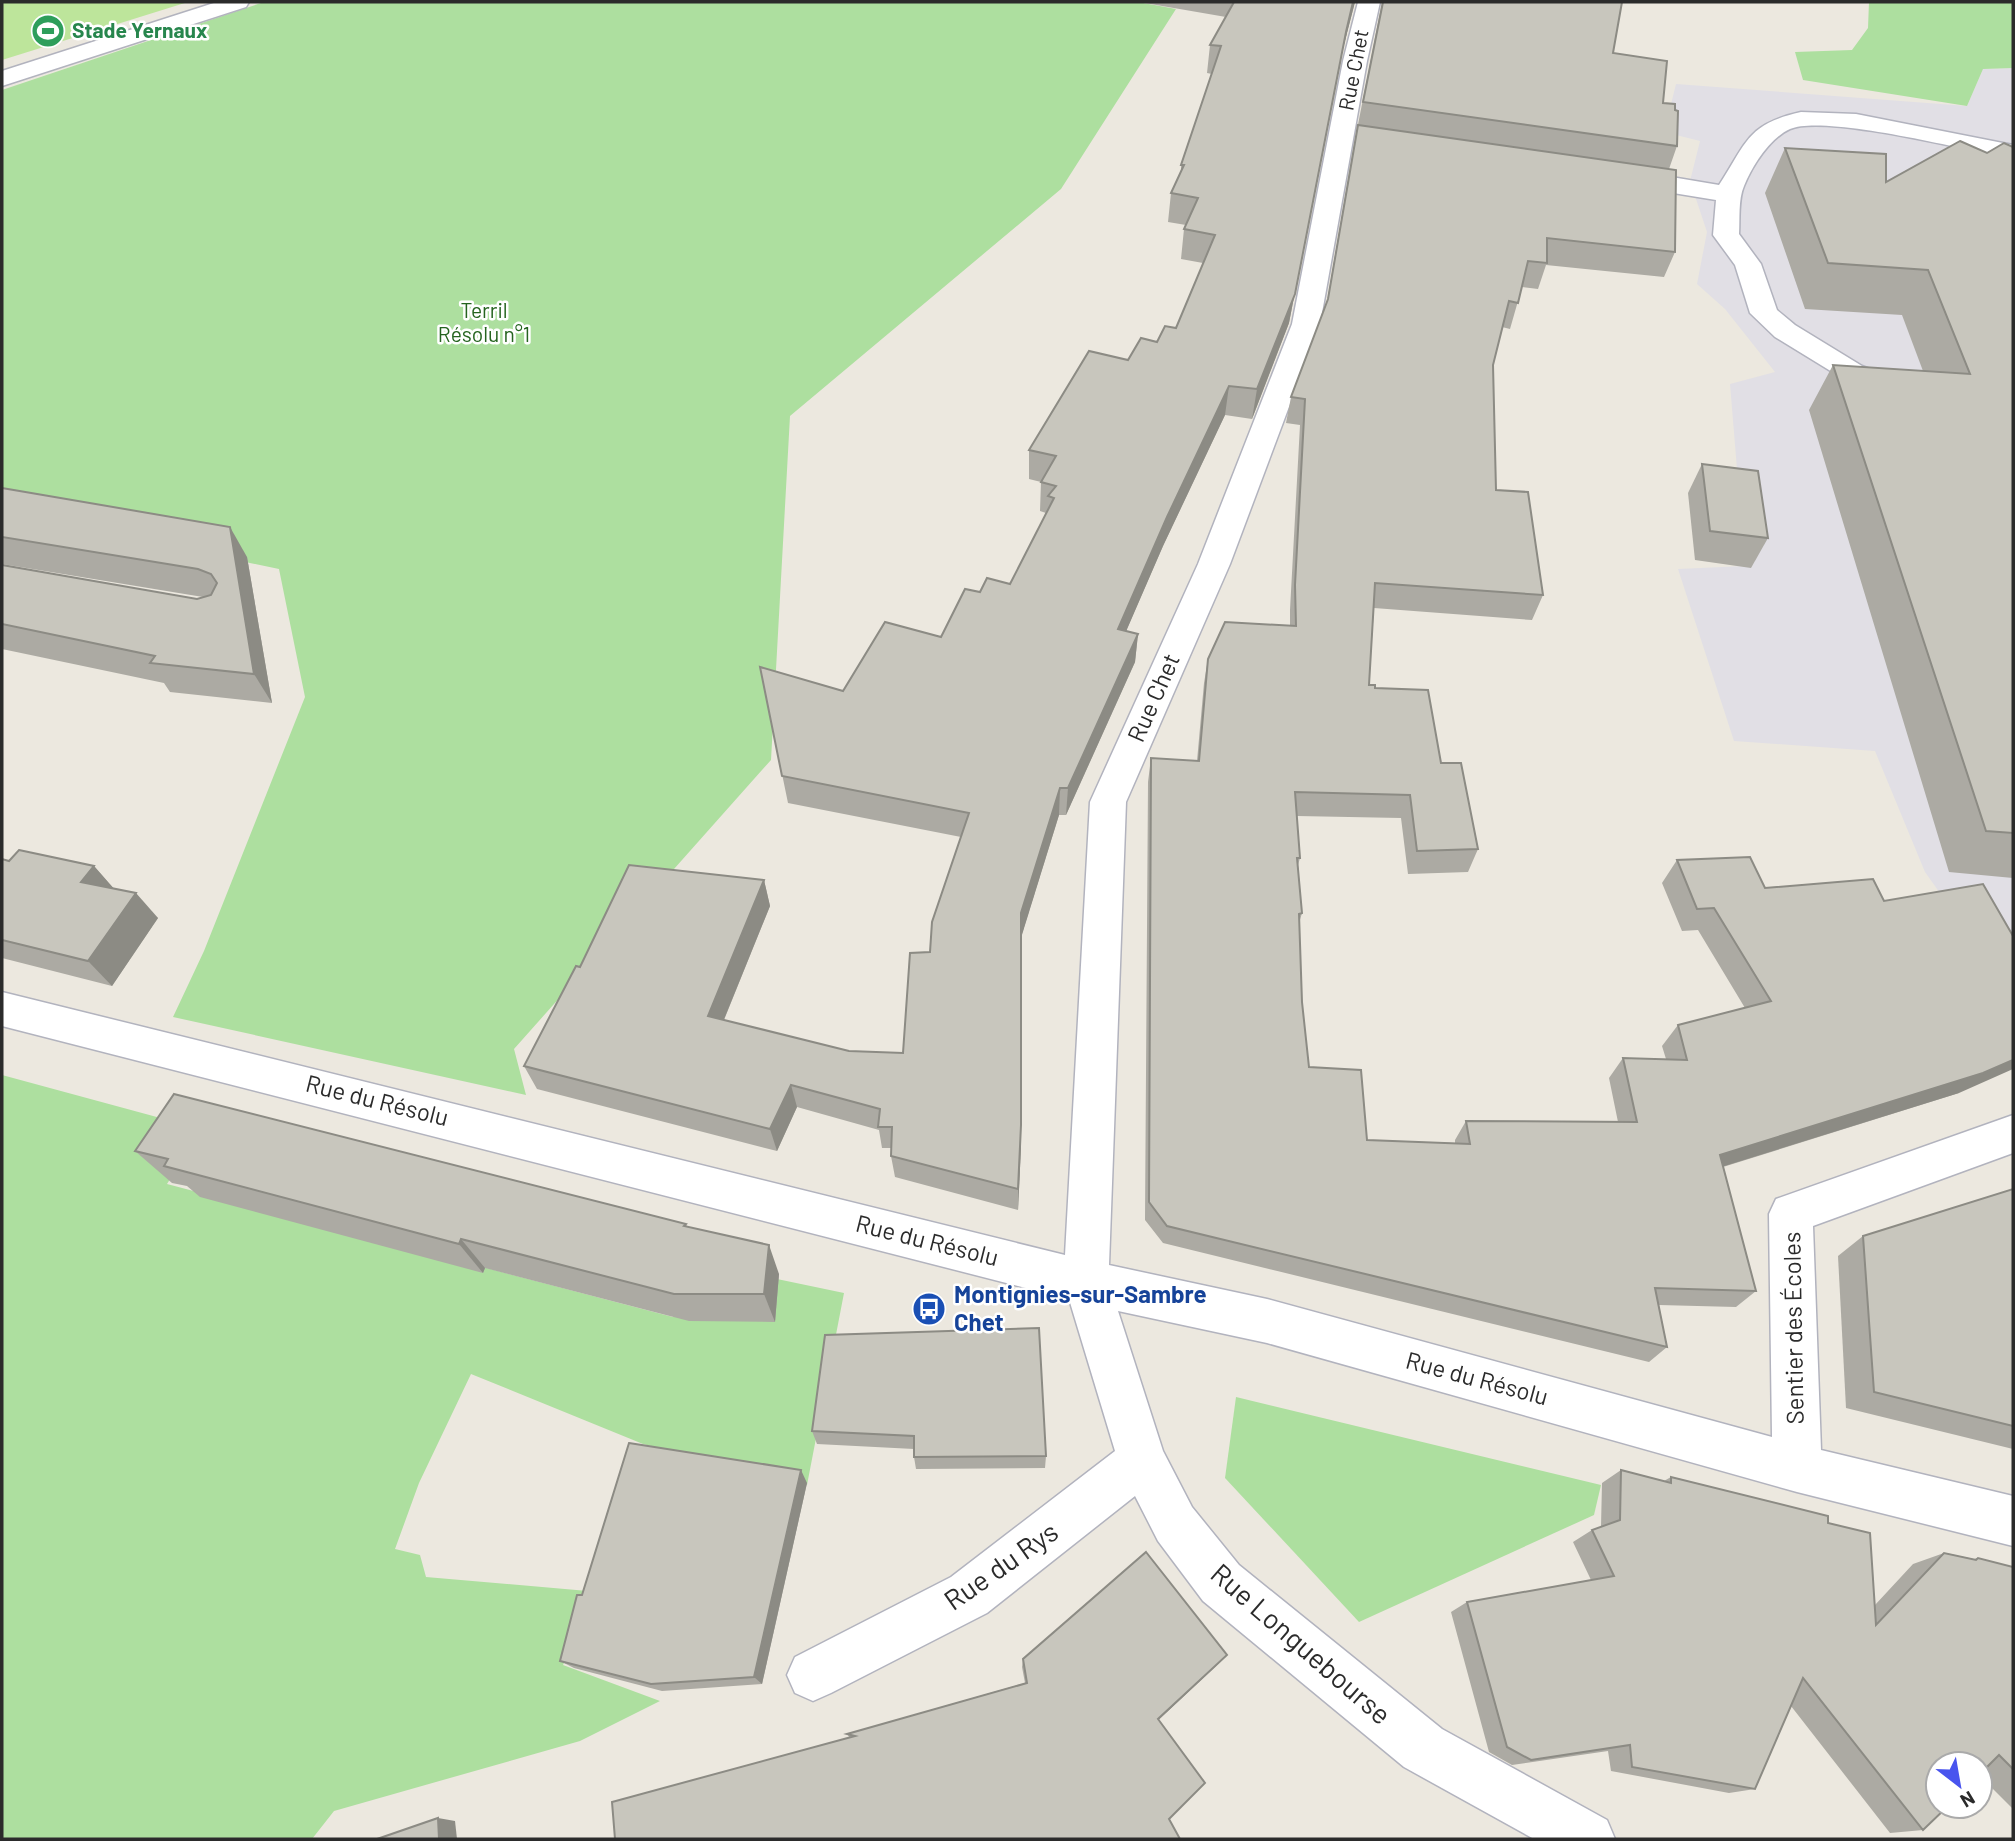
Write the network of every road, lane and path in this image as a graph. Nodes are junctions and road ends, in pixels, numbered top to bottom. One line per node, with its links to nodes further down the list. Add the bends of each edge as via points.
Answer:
1 (238, 2): 3 (street)
2 (1369, 2): 10 (street, Rue Chet, via 1351,139 1306,324 1214,564 1108,802)
3 (2, 79)
4 (2013, 152): 6 (street, via 1856,121 1801,118 1764,134)
5 (1604, 174): 6 (street)
6 (1729, 194): 7 (street, via 1726,235 1748,264 1764,313 1852,372)
7 (1898, 389)
8 (2, 1009): 10 (street, Rue du Résolu)
9 (2013, 1134): 12 (street, Sentier des Écoles, via 1791,1214)
10 (1086, 1282): 11 (street, Rue Longuebourse); 12 (street, Rue du Résolu, via 1267,1321)
11 (1142, 1460): 14 (street, Rue du Rys, via 969,1595); 15 (street, Rue Longuebourse, via 1175,1524 1221,1583 1423,1748)
12 (1797, 1468): 13 (street, Rue du Résolu)
13 (2013, 1521)
14 (813, 1675)
15 (1588, 1839)

